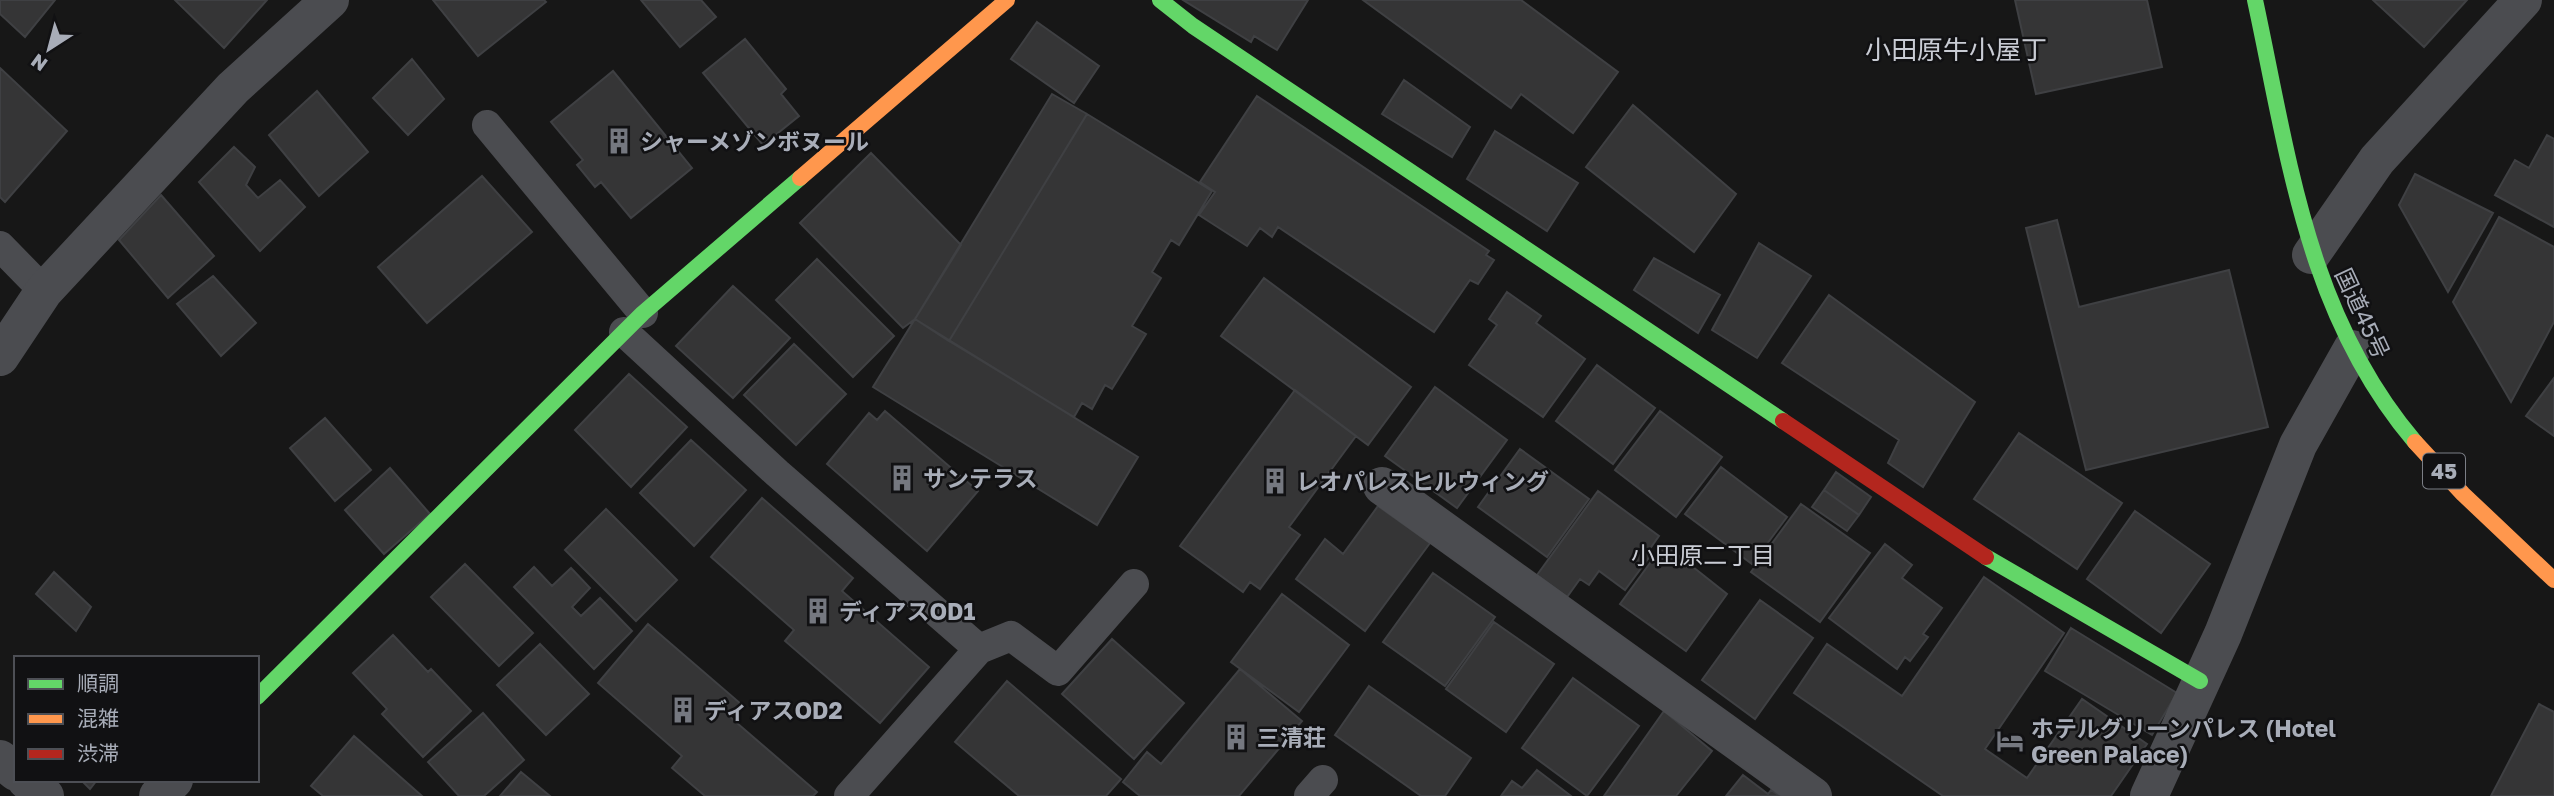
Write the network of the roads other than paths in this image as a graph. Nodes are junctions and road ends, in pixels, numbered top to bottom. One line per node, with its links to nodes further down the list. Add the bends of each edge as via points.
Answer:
1 (330, 0): 9 (street, via 233,88)
2 (1007, 0): 10 (main road)
3 (1160, 0): 17 (main road, via 1994,562)
4 (2255, 0): 8 (main road, 国道45号 / 45)
5 (2523, 0): 8 (street, via 2377,160)
6 (487, 125): 10 (lane)
7 (0, 246): 9 (lane)
8 (2311, 255): 11 (main road, 国道45号 / 45)
9 (44, 291): 12 (street)
10 (634, 322): 16 (lane, via 777,472); 18 (main road)
11 (2352, 349): 14 (main road, 国道45号 / 45, via 2381,399 2414,441); 17 (street, via 2298,445)
12 (0, 357)
13 (1382, 486): 26 (street)
14 (2554, 580)
15 (1134, 584): 16 (lane, via 1058,671 1011,636)
16 (979, 649): 25 (lane)
17 (2200, 681): 27 (street)
18 (259, 695)
19 (0, 759): 20 (street)
20 (14, 770)
21 (28, 782): 23 (street)
22 (172, 782): 24 (street)
23 (45, 796)
24 (158, 796)
25 (849, 796)
26 (1813, 796)
27 (2150, 796)

